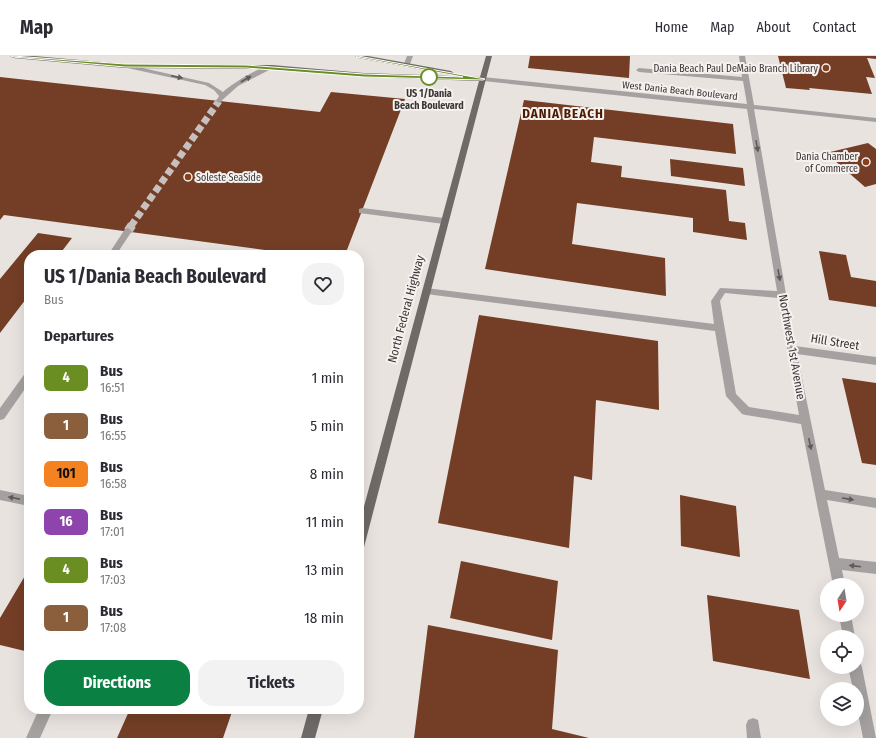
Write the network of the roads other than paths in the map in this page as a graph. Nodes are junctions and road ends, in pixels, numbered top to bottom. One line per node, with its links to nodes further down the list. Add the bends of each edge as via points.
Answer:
1 (14, 56): 7 (main road)
2 (358, 56): 6 (main road)
3 (410, 56): 6 (street)
4 (489, 56): 10 (main road, North Federal Highway)
5 (742, 56): 11 (street, Northwest 1st Avenue)
6 (407, 64): 10 (main road)
7 (125, 66): 8 (main road); 8 (street, one-way to 8, via 207,84 216,89 221,98 250,76)
8 (272, 67): 10 (main road, via 364,76)
9 (640, 70): 11 (street)
10 (483, 79): 12 (street, West Dania Beach Boulevard); 15 (main road, North Federal Highway)
11 (746, 79): 12 (street, Northwest 1st Avenue)
12 (751, 108): 13 (street, West Dania Beach Boulevard); 19 (street, Northwest 1st Avenue, one-way to 19)
13 (876, 120)
14 (362, 211): 15 (street)
15 (444, 221): 18 (main road, North Federal Highway)
16 (128, 232): 17 (street)
17 (115, 250)
18 (426, 291): 20 (street); 30 (main road, North Federal Highway)
19 (782, 295): 20 (street, via 723,290 715,301); 21 (street, Northwest 1st Avenue)
20 (720, 328): 25 (street, via 731,396 746,412)
21 (791, 349): 22 (street, Hill Street); 25 (street, Northwest 1st Avenue)
22 (876, 361)
23 (24, 382): 24 (street)
24 (0, 416)
25 (805, 420): 26 (street, Northwest 1st Avenue, one-way to 26)
26 (820, 494): 29 (street, one-way to 29); 31 (street, Northwest 1st Avenue)
27 (0, 495): 28 (street, one-way to 27)
28 (24, 499)
29 (876, 503)
30 (364, 528)
31 (834, 563): 32 (street, one-way to 31); 33 (street, Northwest 1st Avenue)
32 (876, 568)
33 (837, 578)
34 (856, 674): 39 (street)
35 (44, 714): 37 (street)
36 (315, 714): 38 (main road)
37 (33, 738)
38 (308, 738)
39 (870, 738)

